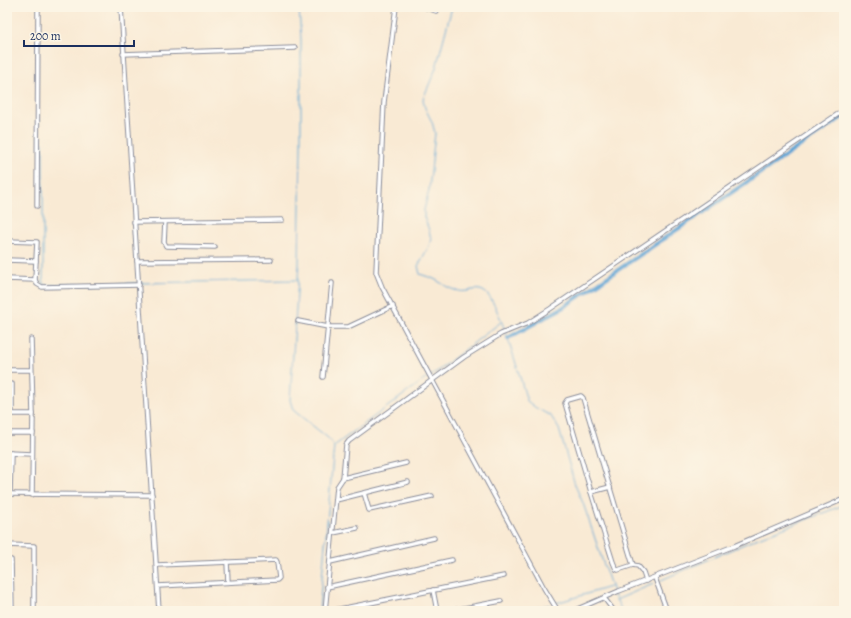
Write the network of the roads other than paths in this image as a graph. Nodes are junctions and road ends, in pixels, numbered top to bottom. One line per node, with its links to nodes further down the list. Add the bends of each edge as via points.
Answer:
1 (38, 7): 9 (street)
2 (120, 7): 7 (street)
3 (396, 7): 23 (street, via 384,102 376,270)
4 (424, 7): 5 (street)
5 (436, 11)
6 (295, 48): 7 (street)
7 (123, 54): 11 (street)
8 (844, 110): 30 (street, via 550,310 501,334)
9 (37, 206)
10 (282, 220): 12 (street)
11 (134, 222): 12 (street); 17 (street)
12 (166, 222): 14 (street, via 166,246)
13 (7, 241): 18 (street, via 37,242)
14 (215, 247)
15 (7, 260): 18 (street)
16 (271, 260): 17 (street)
17 (137, 261): 22 (street)
18 (36, 262): 20 (street)
19 (7, 279): 20 (street)
20 (35, 280): 22 (street, via 42,288)
21 (332, 283): 25 (street)
22 (139, 284): 47 (street)
23 (393, 306): 25 (street, via 348,327); 30 (street)
24 (298, 321): 25 (street)
25 (328, 327): 29 (street)
26 (31, 339): 28 (street)
27 (7, 370): 28 (street)
28 (31, 370): 34 (street)
29 (323, 377)
30 (432, 379): 40 (street, via 348,442); 77 (street)
31 (12, 384): 33 (street)
32 (7, 414): 33 (street)
33 (12, 414): 34 (street)
34 (33, 414): 36 (street)
35 (7, 433): 36 (street)
36 (33, 433): 38 (street)
37 (9, 453): 38 (street); 45 (street)
38 (32, 454): 46 (street)
39 (406, 463): 40 (street)
40 (343, 478): 50 (street, via 337,487)
41 (408, 482): 44 (street)
42 (610, 486): 43 (street); 43 (street, via 582,396 567,400 565,403); 60 (street)
43 (591, 492): 60 (street, via 615,567 621,570)
44 (364, 493): 48 (street, via 368,510); 50 (street)
45 (8, 494): 46 (street)
46 (32, 495): 47 (street)
47 (152, 495): 59 (street)
48 (432, 496)
49 (844, 499): 62 (street)
50 (336, 500): 52 (street)
51 (357, 528): 52 (street)
52 (333, 533): 58 (street)
53 (434, 538): 58 (street)
54 (7, 545): 71 (street, via 34,546)
55 (11, 560): 70 (street)
56 (452, 560): 66 (street)
57 (227, 562): 59 (street); 64 (street); 64 (street, via 276,560 279,578)
58 (330, 562): 66 (street)
59 (157, 565): 65 (street)
60 (633, 565): 63 (street, via 641,568)
61 (504, 576): 67 (street)
62 (654, 578): 63 (street); 80 (street)
63 (646, 581): 68 (street)
64 (228, 582): 65 (street)
65 (158, 586): 72 (street)
66 (328, 587): 73 (street)
67 (433, 590): 74 (street); 75 (street)
68 (606, 597): 78 (street); 79 (street)
69 (501, 601): 76 (street)
70 (12, 611)
71 (34, 611)
72 (159, 611)
73 (325, 611)
74 (330, 611)
75 (437, 611)
76 (449, 611)
77 (558, 611)
78 (573, 611)
79 (614, 611)
80 (667, 611)

